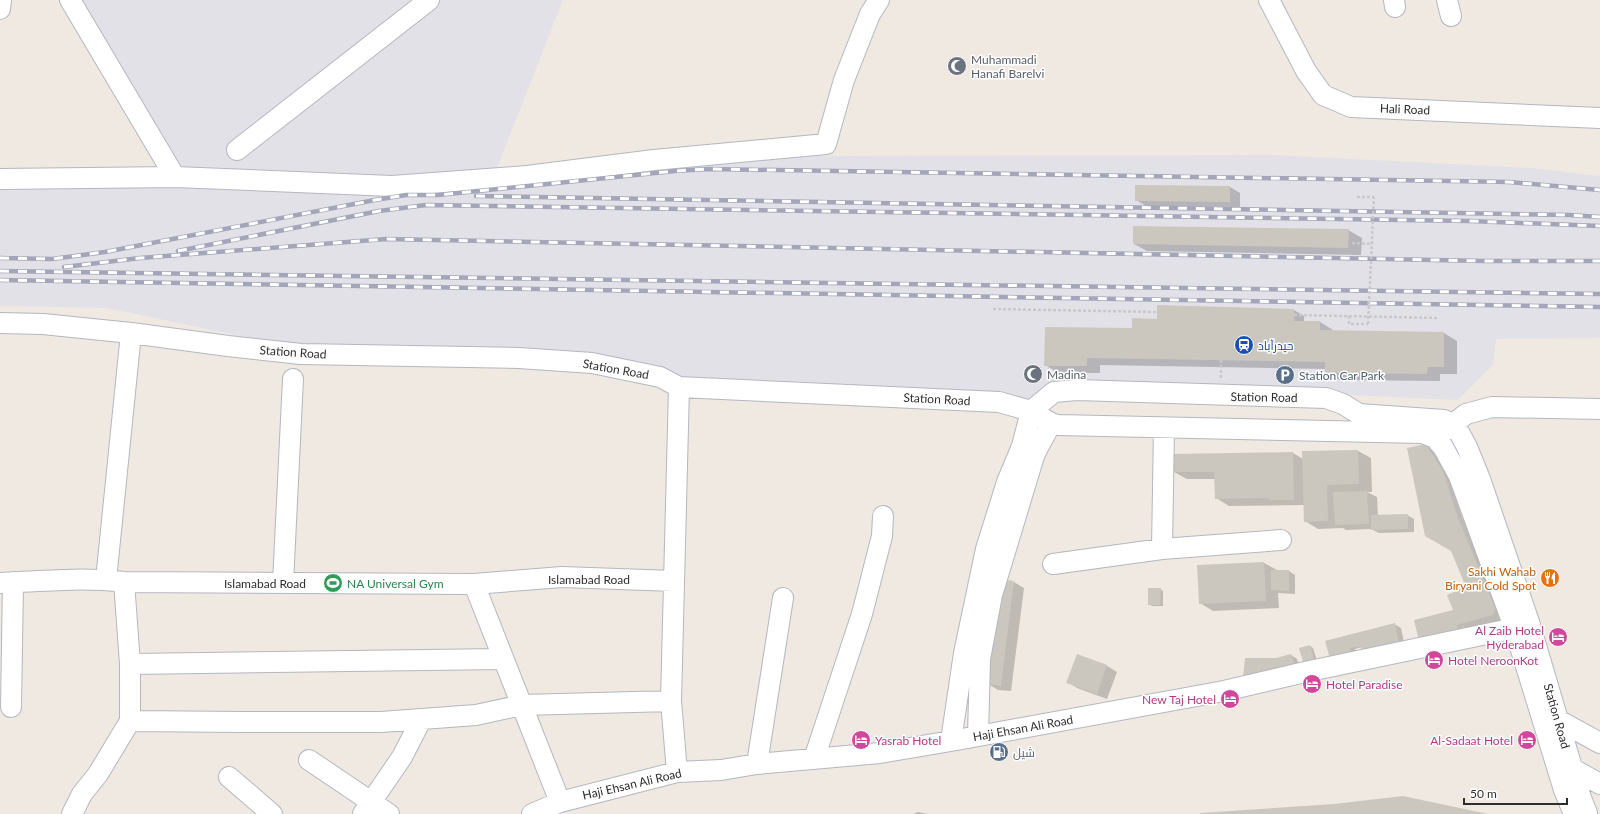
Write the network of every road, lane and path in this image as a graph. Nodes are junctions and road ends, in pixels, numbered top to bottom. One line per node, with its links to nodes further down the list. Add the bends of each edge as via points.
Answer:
1 (1, 0): 6 (street)
2 (70, 0): 9 (street)
3 (429, 0): 8 (street)
4 (879, 0): 9 (street, via 870,14 844,80 826,144 654,160 527,176 392,186)
5 (1269, 0): 7 (street, Hali Road, via 1306,71 1323,95 1351,107)
6 (0, 8)
7 (1600, 118)
8 (237, 150)
9 (176, 177): 10 (street)
10 (0, 179)
11 (1357, 197): 13 (path, bridge, via 1374,198)
12 (1352, 243): 13 (path)
13 (1372, 244): 17 (path, bridge, via 1368,324 1349,324)
14 (993, 309): 15 (path)
15 (1157, 312)
16 (1294, 315): 17 (path)
17 (1349, 316): 18 (path)
18 (1438, 318)
19 (0, 323): 20 (street, Station Road, via 43,324)
20 (131, 333): 22 (street, Station Road, via 301,354 519,358 592,363 660,377); 33 (street)
21 (293, 379): 36 (street)
22 (679, 387): 24 (street, Station Road, via 999,402); 34 (street)
23 (1600, 409): 26 (street, via 1492,408 1466,414)
24 (1031, 411): 25 (street); 26 (street, Station Road, via 1054,392 1077,390 1326,398 1343,404 1359,414 1430,418); 49 (street, via 1022,446 1007,482 986,549 964,653)
25 (1051, 423): 27 (street); 48 (street, via 1038,444 992,594 980,659)
26 (1452, 424): 28 (street); 39 (street, Station Road, via 1460,434 1472,460)
27 (1164, 428): 28 (street, via 1424,433); 31 (street)
28 (1435, 438): 39 (street, Station Road, via 1449,456 1459,476)
29 (883, 516): 52 (street, via 882,536 862,614)
30 (1281, 540): 31 (street)
31 (1162, 550): 32 (street)
32 (1053, 564)
33 (115, 581): 35 (street, Islamabad Road); 36 (street, Islamabad Road); 41 (street)
34 (674, 581): 37 (street, Islamabad Road, via 562,577); 42 (street)
35 (6, 583): 44 (street)
36 (283, 583): 37 (street, Islamabad Road)
37 (474, 584): 40 (street)
38 (782, 598): 53 (street)
39 (1522, 626): 46 (street, Station Road); 48 (street, Haji Ehsan Ali Road, via 1224,691); 64 (street, Station Road, via 1564,790)
40 (503, 659): 41 (street); 43 (street)
41 (130, 664): 47 (street)
42 (671, 701): 43 (street); 55 (street)
43 (522, 705): 45 (street, via 476,715); 58 (street)
44 (11, 707)
45 (421, 720): 47 (street); 59 (street, via 402,757)
46 (1558, 720): 50 (street); 54 (street, Station Road)
47 (130, 721): 60 (street, via 98,774 82,794)
48 (978, 736): 49 (street, Haji Ehsan Ali Road)
49 (951, 741): 52 (street, Haji Ehsan Ali Road, via 880,754)
50 (1600, 743)
51 (309, 760): 59 (street)
52 (814, 760): 53 (street, Haji Ehsan Ali Road)
53 (758, 764): 55 (street, Haji Ehsan Ali Road, via 721,770)
54 (1573, 769): 57 (street); 65 (street, Station Road)
55 (677, 772): 58 (street, Haji Ehsan Ali Road)
56 (229, 777): 61 (street)
57 (1600, 784)
58 (560, 802): 63 (street, Haji Ehsan Ali Road)
59 (367, 808): 62 (street)
60 (72, 814)
61 (272, 814)
62 (389, 814)
63 (532, 814)
64 (1574, 814)
65 (1587, 814)

